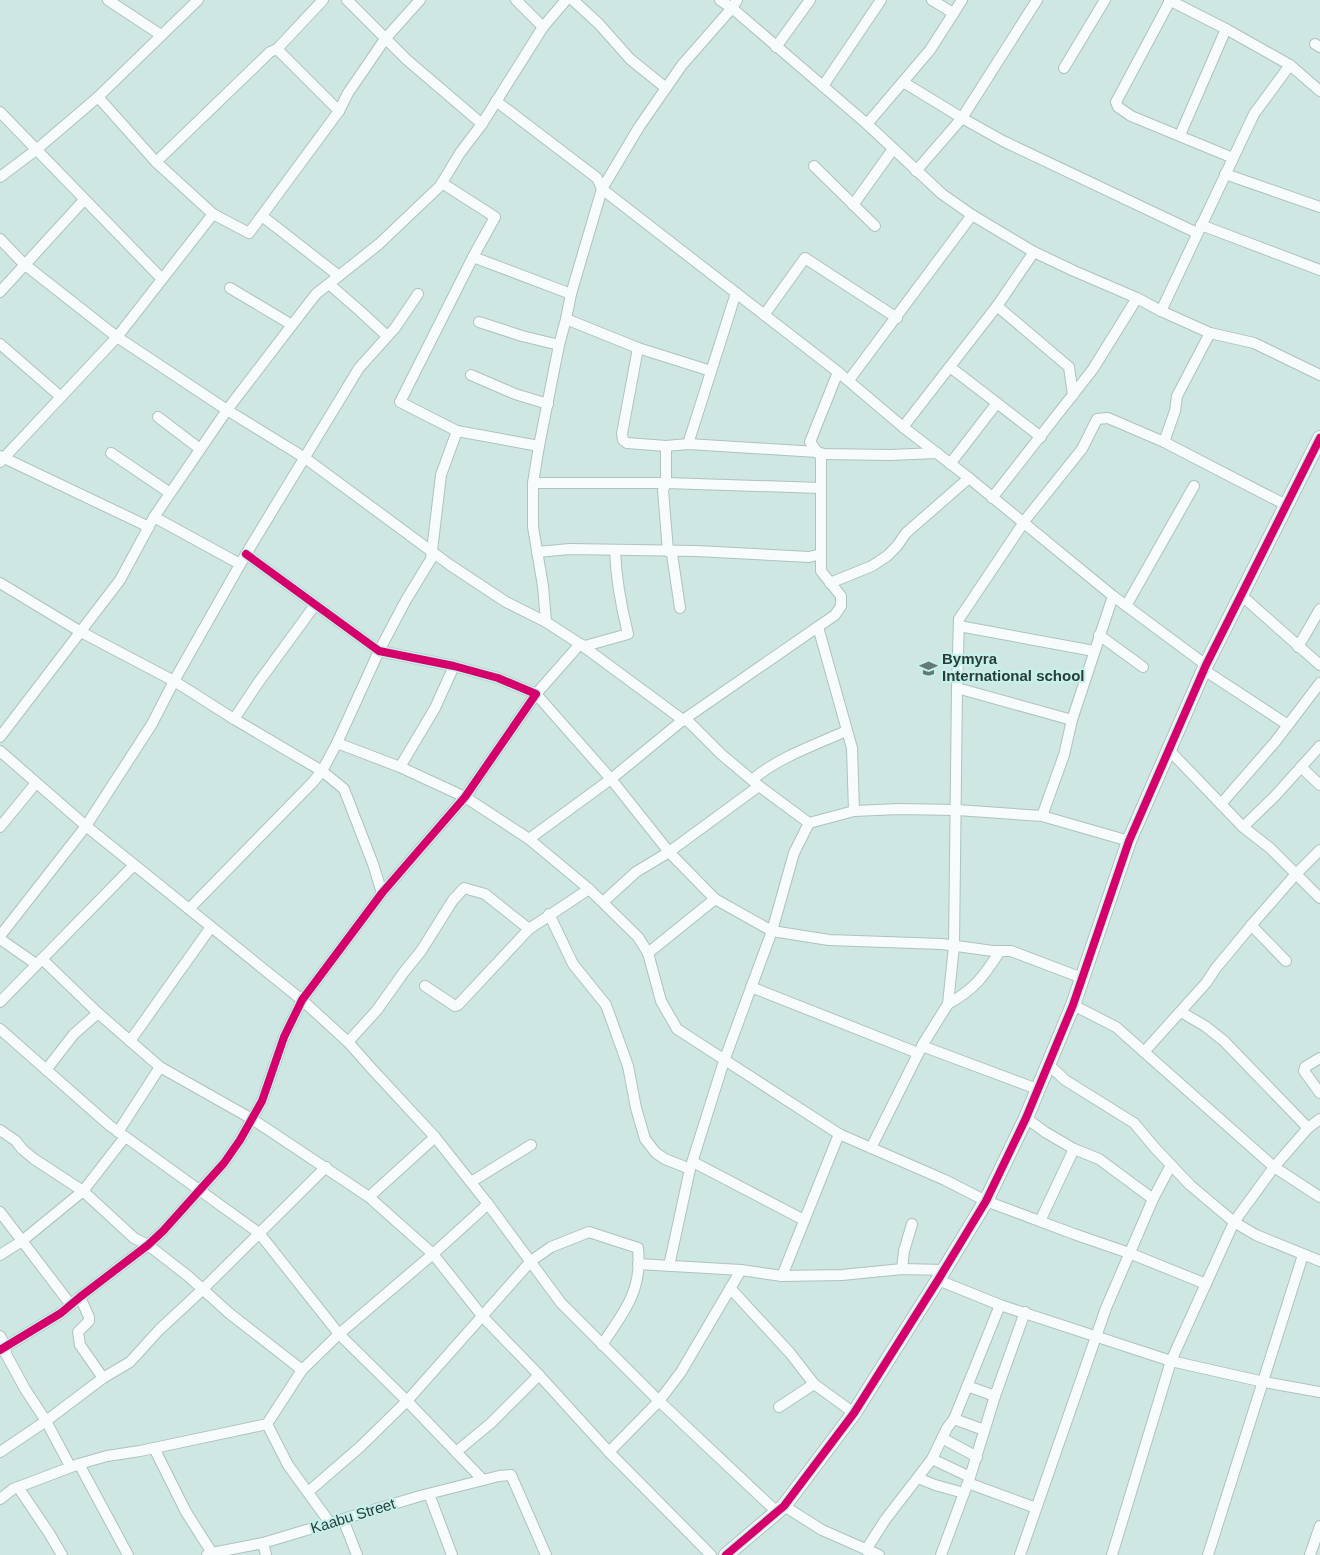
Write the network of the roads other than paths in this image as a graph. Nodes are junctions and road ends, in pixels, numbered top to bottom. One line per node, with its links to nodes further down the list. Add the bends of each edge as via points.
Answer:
1 (108, 0): 21 (street)
2 (198, 0): 21 (street)
3 (323, 0): 24 (street)
4 (347, 0): 22 (street)
5 (420, 0): 22 (street)
6 (516, 0): 19 (street)
7 (566, 0): 19 (street)
8 (573, 0): 29 (street, via 630,59)
9 (720, 0): 17 (street)
10 (810, 0): 23 (street)
11 (881, 0): 28 (street)
12 (932, 0): 18 (street)
13 (962, 0): 18 (street)
14 (1037, 0): 35 (street)
15 (1105, 0): 26 (street)
16 (1169, 0): 20 (street); 38 (street, via 1116,102 1118,108 1131,116)
17 (734, 4): 23 (street); 29 (street)
18 (953, 13): 27 (street, via 930,50)
19 (543, 27): 32 (street)
20 (1226, 29): 25 (street); 38 (street)
21 (161, 35): 31 (street)
22 (385, 38): 33 (street); 36 (street)
23 (776, 47): 28 (street)
24 (277, 49): 33 (street); 42 (street, via 270,52)
25 (1290, 65): 30 (street); 41 (street, via 1254,114)
26 (1064, 68)
27 (903, 82): 35 (street); 37 (street)
28 (823, 86): 37 (street)
29 (666, 88): 48 (street)
30 (1320, 91)
31 (98, 97): 40 (street); 42 (street)
32 (496, 101): 36 (street); 48 (street, via 598,178)
33 (339, 111): 53 (street)
34 (0, 112): 40 (street)
35 (962, 118): 44 (street); 56 (street, via 1072,174)
36 (482, 124): 47 (street)
37 (868, 124): 39 (street)
38 (1180, 135): 41 (street)
39 (893, 149): 44 (street); 50 (street)
40 (36, 150): 46 (street); 49 (street)
41 (1233, 158): 45 (street)
42 (156, 162): 52 (street)
43 (814, 166): 50 (street)
44 (916, 171): 54 (street)
45 (1225, 174): 51 (street); 56 (street)
46 (0, 176)
47 (442, 183): 59 (street, via 495,217); 62 (street, via 379,244)
48 (602, 189): 67 (street); 69 (street)
49 (84, 200): 60 (street); 63 (street)
50 (854, 205): 55 (street)
51 (1320, 207)
52 (213, 214): 53 (street, via 248,233); 63 (street)
53 (262, 216): 62 (street)
54 (972, 216): 58 (street); 74 (street)
55 (875, 226)
56 (1199, 229): 61 (street); 72 (street)
57 (0, 239): 60 (street)
58 (1034, 252): 70 (street); 71 (street)
59 (473, 257): 69 (street); 97 (street, via 400,402)
60 (24, 264): 66 (street); 80 (street)
61 (1320, 270)
62 (339, 276): 64 (street)
63 (162, 279): 80 (street)
64 (329, 284): 77 (street, via 316,294); 79 (street)
65 (230, 288): 77 (street)
66 (0, 292)
67 (736, 293): 73 (street); 85 (street)
68 (418, 294): 79 (street)
69 (571, 294): 75 (street)
70 (1137, 298): 72 (street); 90 (street)
71 (997, 306): 84 (street); 90 (street, via 1069,367)
72 (1160, 311): 78 (street)
73 (764, 315): 74 (street, via 805,258); 86 (street)
74 (897, 318): 89 (street)
75 (566, 319): 82 (street); 83 (street)
76 (479, 322): 82 (street)
77 (292, 325): 94 (street)
78 (1210, 334): 88 (street, via 1254,343); 100 (street, via 1177,396)
79 (387, 336): 108 (street, via 359,368)
80 (117, 337): 91 (street); 94 (street)
81 (0, 344): 91 (street)
82 (559, 345): 93 (street)
83 (638, 348): 85 (street); 103 (street, via 622,440)
84 (950, 367): 92 (street); 96 (street)
85 (711, 371): 101 (street)
86 (838, 372): 89 (street); 105 (street, via 810,442)
87 (471, 375): 93 (street)
88 (1320, 375)
89 (849, 380): 96 (street)
90 (1073, 395): 98 (street)
91 (61, 397): 109 (street)
92 (997, 403): 98 (street); 111 (street)
93 (548, 404): 102 (street)
94 (227, 410): 104 (street); 108 (street)
95 (158, 416): 104 (street)
96 (903, 426): 107 (street)
97 (457, 431): 102 (street); 123 (street, via 441,474)
98 (1041, 437): 118 (street)
99 (1320, 438): 110 (street)
100 (1164, 442): 119 (street); 121 (street, via 1108,418 1097,419 1082,449)
101 (688, 444): 103 (street); 105 (street)
102 (539, 446): 113 (street)
103 (666, 446): 114 (street)
104 (200, 448): 117 (street)
105 (817, 452): 107 (street); 116 (street, via 821,457)
106 (111, 453): 117 (street)
107 (937, 453): 111 (street)
108 (305, 458): 123 (street); 127 (street)
109 (1, 459): 120 (street)
110 (1315, 460): 119 (street)
111 (950, 464): 112 (street)
112 (969, 478): 118 (street); 129 (street, via 906,533 887,556 872,566)
113 (533, 483): 114 (street); 125 (street, via 533,527)
114 (666, 483): 116 (street); 124 (street, via 663,490)
115 (1194, 486): 133 (street)
116 (821, 488): 126 (street)
117 (170, 494): 120 (street)
118 (992, 498): 121 (street)
119 (1286, 505): 130 (street)
120 (151, 522): 127 (street); 139 (street, via 120,580)
121 (1024, 523): 131 (street); 137 (street, via 959,619)
122 (615, 550): 124 (street); 125 (street); 141 (street, via 616,574 628,634 585,646)
123 (431, 551): 136 (street, via 506,602); 144 (street, via 431,560)
124 (668, 551): 126 (street, via 809,557); 134 (street, via 672,554)
125 (537, 552): 136 (street)
126 (821, 554): 129 (street, via 821,572)
127 (243, 559): 132 (street); 149 (street)
128 (0, 583): 139 (street)
129 (830, 583): 138 (street, via 842,596 841,606 835,615)
130 (1241, 595): 142 (street); 148 (street)
131 (1113, 596): 133 (street); 140 (street)
132 (315, 605): 144 (street); 153 (street)
133 (1126, 606): 148 (street)
134 (680, 608)
135 (1320, 609): 142 (street)
136 (546, 622): 141 (street)
137 (959, 626): 143 (street); 151 (street)
138 (818, 627): 154 (street); 157 (street)
139 (81, 632): 149 (street); 158 (street)
140 (1099, 635): 143 (street); 147 (street)
141 (580, 644): 152 (street); 154 (street)
142 (1298, 647): 146 (street)
143 (1094, 650): 155 (street)
144 (379, 651): 145 (street); 159 (street)
145 (454, 666): 152 (street, via 498,678); 163 (street)
146 (1320, 666)
147 (1143, 667)
148 (1205, 667): 156 (street); 161 (street)
149 (174, 681): 153 (street); 176 (street, via 152,724)
150 (1320, 683): 156 (street)
151 (957, 688): 155 (street); 172 (street)
152 (536, 694): 166 (street); 170 (street)
153 (234, 719): 165 (street)
154 (683, 720): 166 (street); 168 (street, via 688,721)
155 (1072, 720): 174 (street, via 1064,755)
156 (1288, 725): 171 (street)
157 (846, 731): 168 (street, via 792,755 759,774); 173 (street, via 852,748)
158 (0, 737)
159 (337, 743): 163 (street); 165 (street)
160 (1320, 746): 164 (street)
161 (1169, 750): 171 (street); 180 (street)
162 (0, 752): 167 (street)
163 (400, 767): 170 (street)
164 (1301, 767): 169 (street); 178 (street)
165 (322, 770): 186 (street, via 344,789); 190 (street)
166 (610, 778): 179 (street); 182 (street)
167 (36, 783): 176 (street); 177 (street)
168 (755, 783): 175 (street); 182 (street)
169 (1320, 784)
170 (464, 797): 179 (street); 186 (street)
171 (1221, 804): 178 (street)
172 (957, 810): 173 (street); 174 (street); 197 (street)
173 (854, 811): 175 (street)
174 (1042, 816): 180 (street)
175 (809, 823): 195 (street, via 794,853)
176 (86, 826): 183 (street); 196 (street)
177 (0, 827)
178 (1244, 827): 184 (street)
179 (529, 839): 185 (street)
180 (1129, 841): 202 (street)
181 (1320, 850): 184 (street)
182 (670, 852): 188 (street); 189 (street, via 636,872)
183 (134, 865): 190 (street); 201 (street)
184 (1296, 874): 187 (street); 192 (street)
185 (589, 889): 189 (street); 191 (street)
186 (382, 893): 205 (street)
187 (1320, 898)
188 (715, 900): 195 (street); 199 (street)
189 (602, 902): 199 (street, via 638,937)
190 (189, 909): 193 (street)
191 (549, 914): 194 (street); 234 (street, via 573,964 606,1005 628,1066 645,1139 664,1159)
192 (1251, 925): 200 (street); 209 (street)
193 (211, 927): 205 (street); 212 (street)
194 (529, 929): 203 (street, via 458,1005); 213 (street, via 485,894 464,888 377,1010)
195 (772, 932): 197 (street, via 830,940); 204 (street)
196 (0, 937): 201 (street)
197 (954, 946): 198 (street); 207 (street)
198 (1000, 951): 202 (street, via 1011,951); 207 (street, via 982,979)
199 (648, 953): 217 (street, via 661,1001 677,1029)
200 (1286, 961)
201 (39, 962): 206 (street); 210 (street)
202 (1082, 978): 208 (street)
203 (425, 986)
204 (752, 987): 214 (street); 217 (street)
205 (302, 1000): 213 (street); 225 (street)
206 (0, 1002)
207 (948, 1004): 214 (street)
208 (1073, 1004): 215 (street, via 1116,1027); 218 (street)
209 (1181, 1012): 215 (street); 226 (street, via 1224,1040)
210 (98, 1013): 212 (street); 220 (street, via 74,1034)
211 (0, 1029): 220 (street)
212 (130, 1041): 219 (street)
213 (348, 1042): 230 (street)
214 (920, 1050): 221 (street); 232 (street)
215 (1144, 1052): 237 (street)
216 (1320, 1058): 222 (street, via 1304,1069)
217 (724, 1061): 228 (street); 234 (street)
218 (1048, 1064): 221 (street); 235 (street, via 1065,1080 1134,1123)
219 (160, 1067): 225 (street); 229 (street)
220 (46, 1070): 229 (street)
221 (1037, 1089): 223 (street)
222 (1320, 1093)
223 (1026, 1118): 233 (street); 244 (street)
224 (1320, 1118): 226 (street)
225 (252, 1119): 236 (street); 239 (street, via 224,1163)
226 (1308, 1128): 237 (street)
227 (0, 1130): 240 (street, via 34,1159)
228 (839, 1134): 232 (street); 247 (street)
229 (122, 1135): 239 (street); 240 (street)
230 (434, 1136): 238 (street); 241 (street)
231 (531, 1145): 238 (street)
232 (871, 1148): 244 (street)
233 (1074, 1149): 243 (street, via 1099,1159); 248 (street)
234 (691, 1165): 247 (street); 261 (street)
235 (1171, 1165): 243 (street); 249 (street)
236 (326, 1167): 241 (street); 251 (street)
237 (1274, 1167): 242 (street); 249 (street)
238 (470, 1182): 245 (street)
239 (200, 1190): 251 (street); 253 (street)
240 (83, 1191): 252 (street); 253 (street, via 134,1238)
241 (369, 1197): 255 (street)
242 (1320, 1197)
243 (1153, 1199): 254 (street)
244 (986, 1201): 248 (street); 264 (street)
245 (488, 1204): 255 (street); 258 (street)
246 (0, 1212): 252 (street)
247 (804, 1220): 265 (street)
248 (1040, 1221): 254 (street)
249 (1234, 1222): 257 (street); 266 (street)
250 (912, 1224): 263 (street)
251 (259, 1233): 268 (street); 274 (street)
252 (22, 1241): 256 (street); 270 (street)
253 (148, 1245): 268 (street); 269 (street)
254 (1129, 1253): 266 (street); 276 (street)
255 (433, 1254): 273 (street); 274 (street)
256 (0, 1255)
257 (1303, 1255): 259 (street); 283 (street)
258 (531, 1261): 260 (street, via 551,1247 589,1232 638,1248); 273 (street); 277 (street, via 561,1303)
259 (1320, 1261)
260 (638, 1264): 261 (street); 277 (street, via 636,1284 626,1307)
261 (669, 1266): 262 (street)
262 (741, 1270): 265 (street); 267 (street)
263 (902, 1270): 264 (street); 265 (street)
264 (941, 1275): 271 (street); 291 (street)
265 (782, 1276)
266 (1206, 1284): 279 (street)
267 (730, 1288): 284 (street); 289 (street, via 681,1372)
268 (202, 1290): 280 (street); 282 (street, via 130,1362)
269 (80, 1297): 270 (street); 282 (street, via 90,1321 78,1332 80,1344)
270 (71, 1305): 278 (street)
271 (1000, 1305): 272 (street); 285 (street)
272 (1025, 1312): 276 (street); 287 (street)
273 (483, 1317): 281 (street); 288 (street)
274 (339, 1334): 280 (street); 288 (street)
275 (0, 1336): 278 (street)
276 (1096, 1336): 279 (street); 311 (street)
277 (602, 1344): 289 (street)
278 (3, 1348): 293 (street)
279 (1170, 1361): 283 (street); 330 (street)
280 (302, 1370): 294 (street)
281 (539, 1375): 299 (street, via 491,1423); 300 (street)
282 (103, 1378): 293 (street)
283 (1264, 1382): 286 (street); 331 (street)
284 (814, 1384): 290 (street); 291 (street)
285 (967, 1386): 287 (street); 292 (street)
286 (1320, 1392)
287 (994, 1396): 295 (street)
288 (407, 1401): 299 (street); 308 (street)
289 (659, 1401): 300 (street); 312 (street)
290 (779, 1407)
291 (854, 1414): 312 (street)
292 (954, 1419): 295 (street); 296 (street)
293 (46, 1421): 298 (street); 303 (street)
294 (267, 1424): 297 (street); 308 (street, via 288,1465)
295 (984, 1430): 301 (street)
296 (942, 1438): 301 (street); 302 (street)
297 (154, 1448): 303 (street); 318 (street)
298 (0, 1452)
299 (456, 1452): 305 (street)
300 (609, 1452): 325 (street)
301 (977, 1457): 306 (street)
302 (932, 1459): 304 (street); 306 (street)
303 (74, 1465): 307 (street); 320 (street)
304 (918, 1478): 306 (street, via 935,1485); 317 (street)
305 (483, 1480): 309 (street, Kaabu Street); 324 (street, Kaabu Street, via 511,1475)
306 (967, 1485): 311 (street); 328 (street)
307 (18, 1487): 310 (street); 319 (street)
308 (308, 1492): 314 (street)
309 (429, 1494): 313 (street, Kaabu Street); 323 (street)
310 (0, 1499)
311 (1036, 1508): 329 (street)
312 (780, 1509): 317 (street); 326 (street)
313 (343, 1519): 314 (street, Kaabu Street); 322 (street)
314 (330, 1523): 316 (street, Kaabu Street)
315 (1320, 1526): 332 (street)
316 (263, 1543): 318 (street, Kaabu Street); 321 (street)
317 (866, 1550): 327 (street)
318 (209, 1554)
319 (62, 1555)
320 (128, 1555)
321 (266, 1555)
322 (358, 1555)
323 (452, 1555)
324 (546, 1555)
325 (712, 1555)
326 (726, 1555)
327 (879, 1555)
328 (941, 1555)
329 (1020, 1555)
330 (1112, 1555)
331 (1208, 1555)
332 (1310, 1555)

